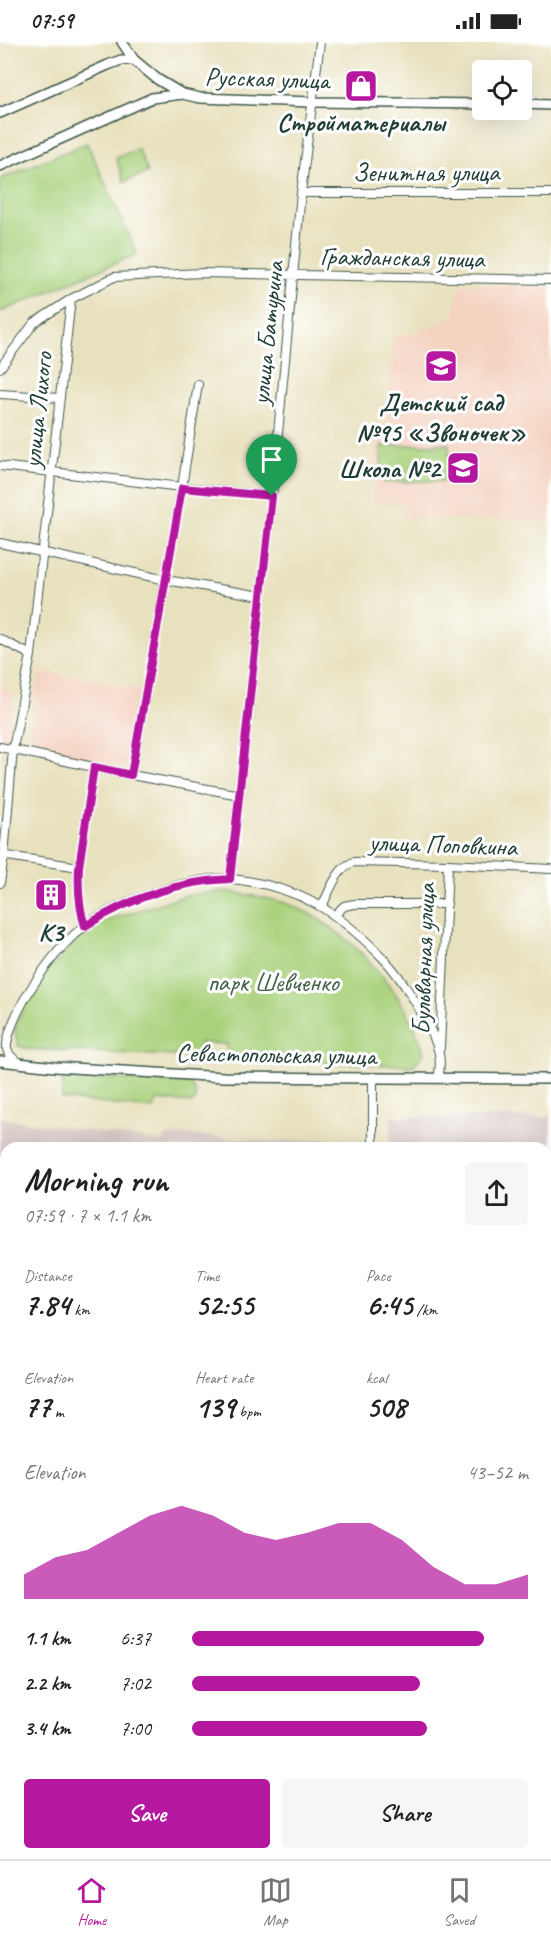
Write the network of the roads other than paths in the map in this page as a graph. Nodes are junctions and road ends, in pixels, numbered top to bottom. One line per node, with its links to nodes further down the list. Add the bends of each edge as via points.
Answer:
1 (320, 42): 8 (street, улица Батурина)
2 (124, 44): 3 (main road); 4 (main road, Русская улица)
3 (121, 60): 4 (main road); 12 (main road)
4 (134, 60): 5 (main road, Русская улица)
5 (157, 79): 6 (main road, Русская улица); 7 (main road, via 158,92)
6 (182, 94): 7 (main road); 8 (main road, Русская улица, via 200,99)
7 (152, 98): 13 (main road)
8 (312, 102): 9 (main road, Русская улица); 14 (street, улица Батурина)
9 (472, 104)
10 (532, 105): 11 (main road)
11 (551, 105)
12 (0, 113)
13 (0, 166)
14 (301, 193): 15 (street, Зенитная улица); 16 (street, улица Батурина)
15 (551, 193)
16 (294, 277): 17 (street, Гражданская улица); 18 (street, Гражданская улица, via 202,273 114,277); 26 (street, улица Батурина)
17 (551, 280)
18 (71, 299): 19 (street, Гражданская улица, via 34,322); 22 (street, улица Лихого)
19 (0, 368)
20 (198, 384): 25 (street)
21 (0, 394): 22 (street)
22 (60, 398): 24 (street, улица Лихого)
23 (0, 466): 24 (street)
24 (52, 471): 25 (street); 28 (street, улица Лихого)
25 (182, 488): 26 (street); 29 (street)
26 (272, 496): 30 (street, улица Батурина)
27 (0, 543): 28 (street)
28 (42, 554): 29 (street); 32 (street, улица Лихого)
29 (166, 580): 30 (street); 36 (street)
30 (261, 597): 37 (street, улица Батурина)
31 (0, 639): 32 (street)
32 (31, 655): 34 (street, улица Лихого)
33 (0, 747): 34 (street)
34 (13, 749): 35 (street); 38 (street, улица Лихого)
35 (94, 767): 36 (street); 40 (street)
36 (131, 775): 37 (street)
37 (240, 795): 42 (street, улица Батурина)
38 (2, 855): 40 (street); 43 (street, улица Лихого)
39 (448, 864): 41 (street, улица Поповкина); 44 (street, Бульварная улица); 45 (street, улица Поповкина, via 348,864)
40 (79, 867): 47 (street)
41 (551, 869)
42 (230, 879): 45 (street, via 272,886); 47 (street, via 213,879 158,892)
43 (0, 883)
44 (447, 904): 46 (street, via 354,904 344,906); 48 (street, Бульварная улица)
45 (322, 906): 46 (street)
46 (335, 915): 48 (street, via 393,969 430,1030)
47 (85, 926): 50 (street, via 39,975 16,1014 7,1049)
48 (440, 1056): 53 (street, Бульварная улица)
49 (0, 1061): 50 (main road, Севастопольская улица)
50 (19, 1063): 51 (main road); 52 (main road, Севастопольская улица, via 202,1076)
51 (0, 1067)
52 (373, 1077): 53 (main road, Севастопольская улица); 55 (street)
53 (439, 1077): 54 (main road, Севастопольская улица)
54 (551, 1079)
55 (373, 1142)

